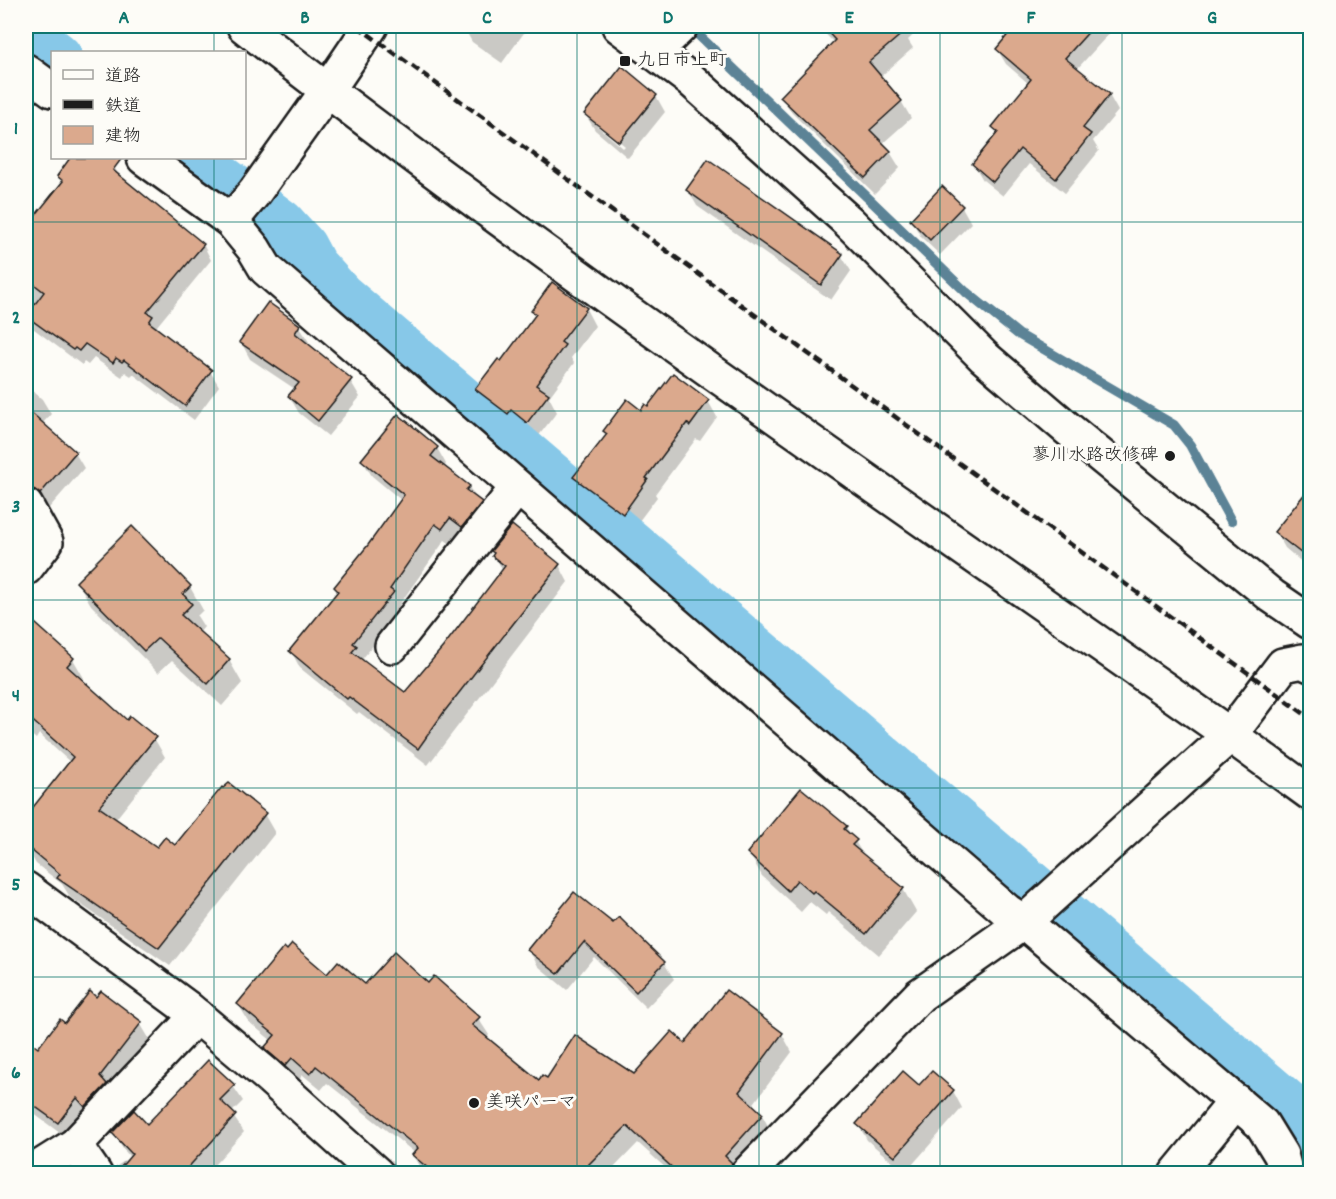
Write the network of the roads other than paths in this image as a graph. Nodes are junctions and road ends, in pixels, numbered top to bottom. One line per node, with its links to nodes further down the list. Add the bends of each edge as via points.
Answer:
1 (244, 26): 8 (street)
2 (371, 26): 8 (street)
3 (619, 26): 5 (street)
4 (681, 26): 5 (street)
5 (654, 52): 14 (street, via 691,80 849,222 984,357 1262,588)
6 (26, 71): 7 (street)
7 (51, 89)
8 (327, 91): 10 (street); 17 (street, via 536,248)
9 (146, 159): 10 (street)
10 (242, 209): 11 (street, via 254,249 266,269)
11 (517, 488): 15 (street); 20 (street, via 1007,910)
12 (26, 506): 13 (street, via 46,542)
13 (26, 568)
14 (1311, 622)
15 (392, 646)
16 (1311, 665): 17 (street, via 1303,661 1283,664)
17 (1230, 735): 18 (street); 20 (street)
18 (1311, 793)
19 (26, 889): 21 (street)
20 (1035, 912): 22 (street); 27 (street, via 920,995)
21 (196, 1016): 23 (street); 26 (street)
22 (1236, 1101): 28 (street); 29 (street, via 1262,1124 1281,1155)
23 (75, 1145): 24 (street); 25 (street)
24 (30, 1173)
25 (95, 1173)
26 (377, 1173)
27 (747, 1173)
28 (1176, 1173)
29 (1286, 1173)

